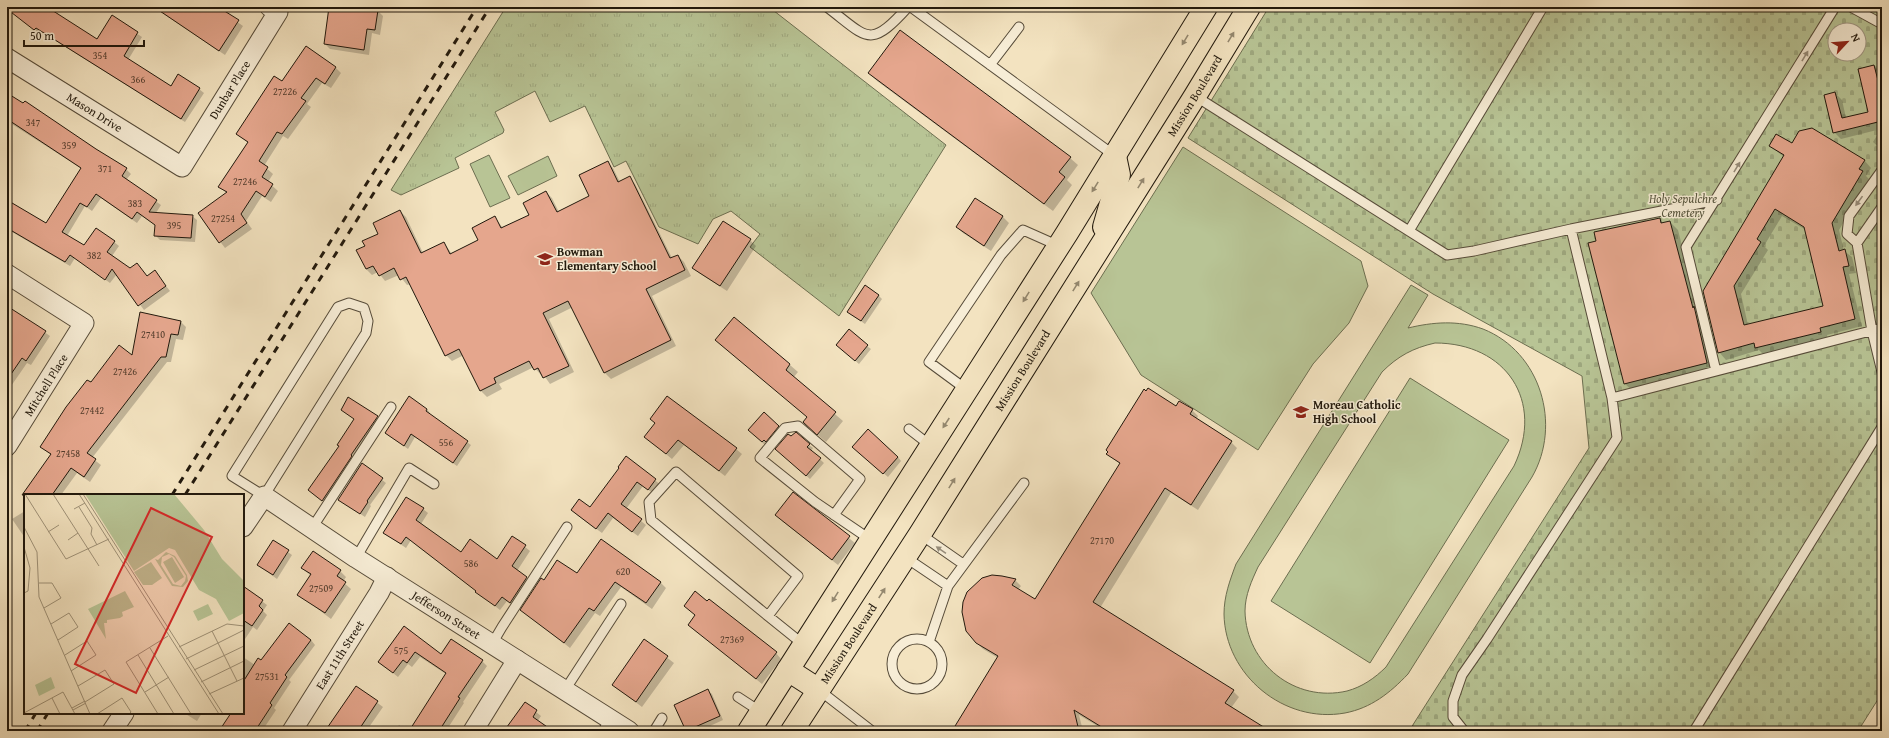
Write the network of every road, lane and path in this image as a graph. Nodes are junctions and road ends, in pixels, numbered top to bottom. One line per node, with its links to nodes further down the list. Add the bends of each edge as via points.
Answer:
1 (827, 7): 2 (lane, via 864,35 876,36 889,28)
2 (908, 7)
3 (911, 7): 13 (lane)
4 (1206, 7): 15 (main road, one-way to 15)
5 (1249, 7): 14 (main road, Mission Boulevard, one-way to 5)
6 (1543, 7): 21 (lane)
7 (1835, 7): 18 (lane, one-way to 7)
8 (1851, 7): 10 (lane)
9 (274, 10): 16 (street, Dunbar Place)
10 (1882, 24)
11 (1019, 27): 13 (lane)
12 (7, 58): 16 (street, Mason Drive)
13 (990, 65): 15 (lane)
14 (1195, 96): 21 (lane); 24 (main road, Mission Boulevard, one-way to 14)
15 (1114, 156): 23 (main road, one-way to 23); 24 (main road, via 1119,175)
16 (182, 168)
17 (1882, 170): 22 (lane, one-way to 22, via 1849,216 1847,234)
18 (1717, 200): 20 (lane); 28 (lane, via 1686,247)
19 (1882, 207): 22 (lane)
20 (1571, 229): 21 (lane, via 1447,255); 31 (lane)
21 (1409, 231)
22 (1856, 243): 27 (lane)
23 (1059, 246): 30 (main road, one-way to 30); 30 (lane, via 1023,230 1000,256 929,362)
24 (1098, 252): 44 (main road, Mission Boulevard, one-way to 24)
25 (7, 274): 35 (street, Mitchell Place, via 84,323)
26 (1882, 328): 27 (lane)
27 (1872, 331): 28 (lane); 29 (lane)
28 (1716, 371): 31 (lane)
29 (1882, 372)
30 (967, 390): 36 (main road, one-way to 36)
31 (1612, 398): 73 (lane, via 1617,438 1488,639 1462,675 1453,701 1453,717)
32 (391, 407): 43 (lane)
33 (1882, 427): 74 (lane)
34 (909, 429): 36 (lane)
35 (7, 446)
36 (931, 446): 45 (main road)
37 (1024, 483): 48 (lane)
38 (434, 484): 47 (lane, via 409,468)
39 (264, 496): 39 (lane, via 366,333 367,314 364,308 349,303 338,307 232,476); 41 (street); 43 (street, Jefferson Street)
40 (834, 515): 40 (lane, via 760,458 785,428 798,426 860,479); 45 (lane)
41 (244, 526)
42 (567, 527): 54 (lane)
43 (312, 528): 47 (street, Jefferson Street)
44 (920, 534): 46 (main road, Mission Boulevard); 48 (lane, one-way to 44)
45 (871, 540): 55 (main road, one-way to 55)
46 (905, 557): 50 (lane); 59 (main road, Mission Boulevard, one-way to 46)
47 (356, 558): 49 (street, Jefferson Street)
48 (963, 564): 50 (lane)
49 (387, 577): 54 (street, Jefferson Street); 66 (street, East 11th Street)
50 (948, 586): 53 (lane)
51 (621, 604): 58 (lane)
52 (768, 616): 52 (lane, via 651,520 649,502 676,472 798,576); 55 (lane)
53 (929, 642): 53 (lane, via 921,639 906,641 895,652 892,660 894,675 906,686 914,689 930,685 940,672 940,655)
54 (492, 644): 56 (street, Jefferson Street)
55 (804, 645): 57 (main road)
56 (517, 660): 58 (street, Jefferson Street); 67 (street)
57 (788, 670): 59 (main road); 61 (main road)
58 (565, 690): 64 (street, Jefferson Street)
59 (819, 690): 71 (main road, Mission Boulevard); 72 (lane)
60 (738, 696): 61 (lane)
61 (761, 712): 70 (main road)
62 (123, 714): 65 (street)
63 (662, 718): 69 (lane)
64 (606, 725): 68 (street, Jefferson Street)
65 (112, 731)
66 (292, 731)
67 (473, 731)
68 (629, 731)
69 (654, 731)
70 (749, 731)
71 (792, 731)
72 (872, 731)
73 (1464, 731)
74 (1694, 731)

